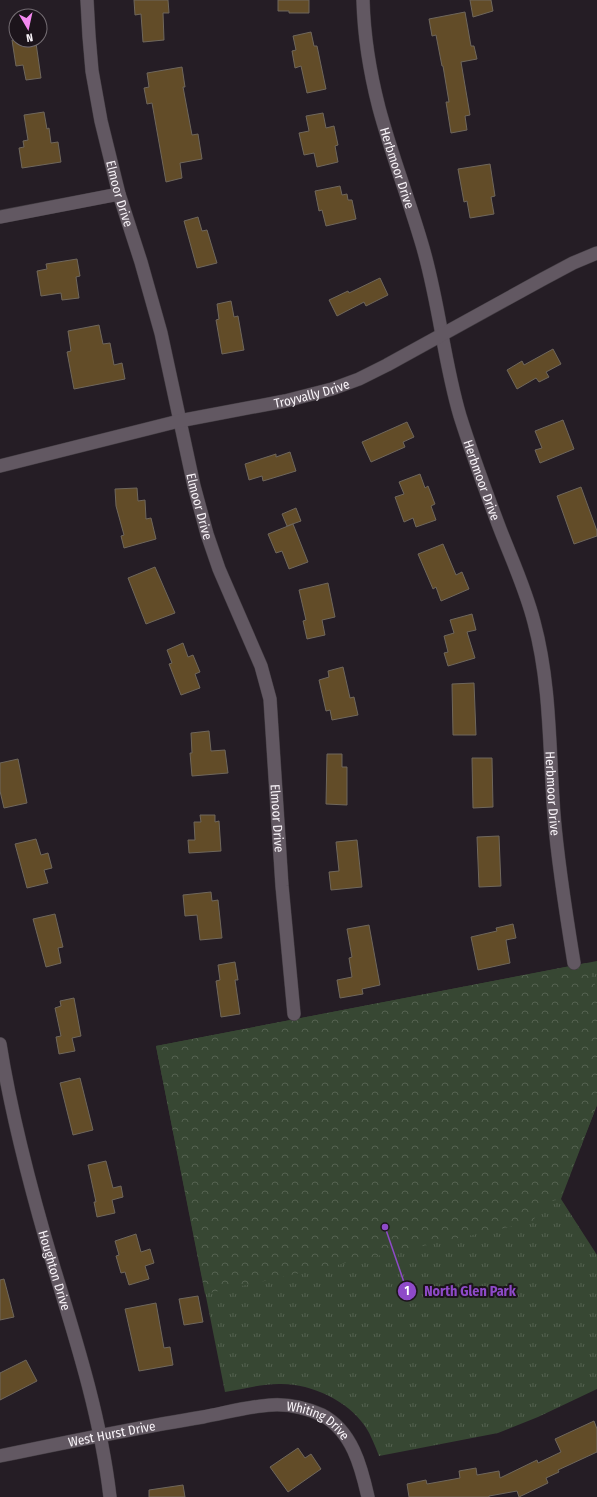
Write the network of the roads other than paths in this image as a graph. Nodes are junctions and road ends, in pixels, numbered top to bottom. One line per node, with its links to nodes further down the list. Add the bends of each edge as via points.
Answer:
1 (87, 0): 3 (street, Elmoor Drive, via 96,96)
2 (363, 0): 6 (street, Herbmoor Drive, via 365,37 374,87 426,257)
3 (119, 194): 4 (street); 7 (street, Elmoor Drive, via 154,308)
4 (0, 217)
5 (597, 253): 6 (street, Troyvally Drive, via 573,263)
6 (442, 335): 7 (street, Troyvally Drive, via 359,379 332,389 285,401); 9 (street, Herbmoor Drive, via 453,388 472,453 526,592 539,642 547,695 557,849)
7 (179, 421): 8 (street, Troyvally Drive); 10 (street, Elmoor Drive, via 207,534 232,601 261,666 270,699 282,886)
8 (0, 466)
9 (574, 963)
10 (294, 1014)
11 (0, 1044): 13 (street, Houghton Drive, via 26,1169 86,1377)
12 (225, 1413): 13 (street, West Hurst Drive); 16 (street, Whiting Drive, via 271,1405 289,1405 323,1416 337,1426 357,1456)
13 (100, 1436): 14 (street, West Hurst Drive); 15 (street, Houghton Drive)
14 (0, 1456)
15 (110, 1497)
16 (368, 1497)

